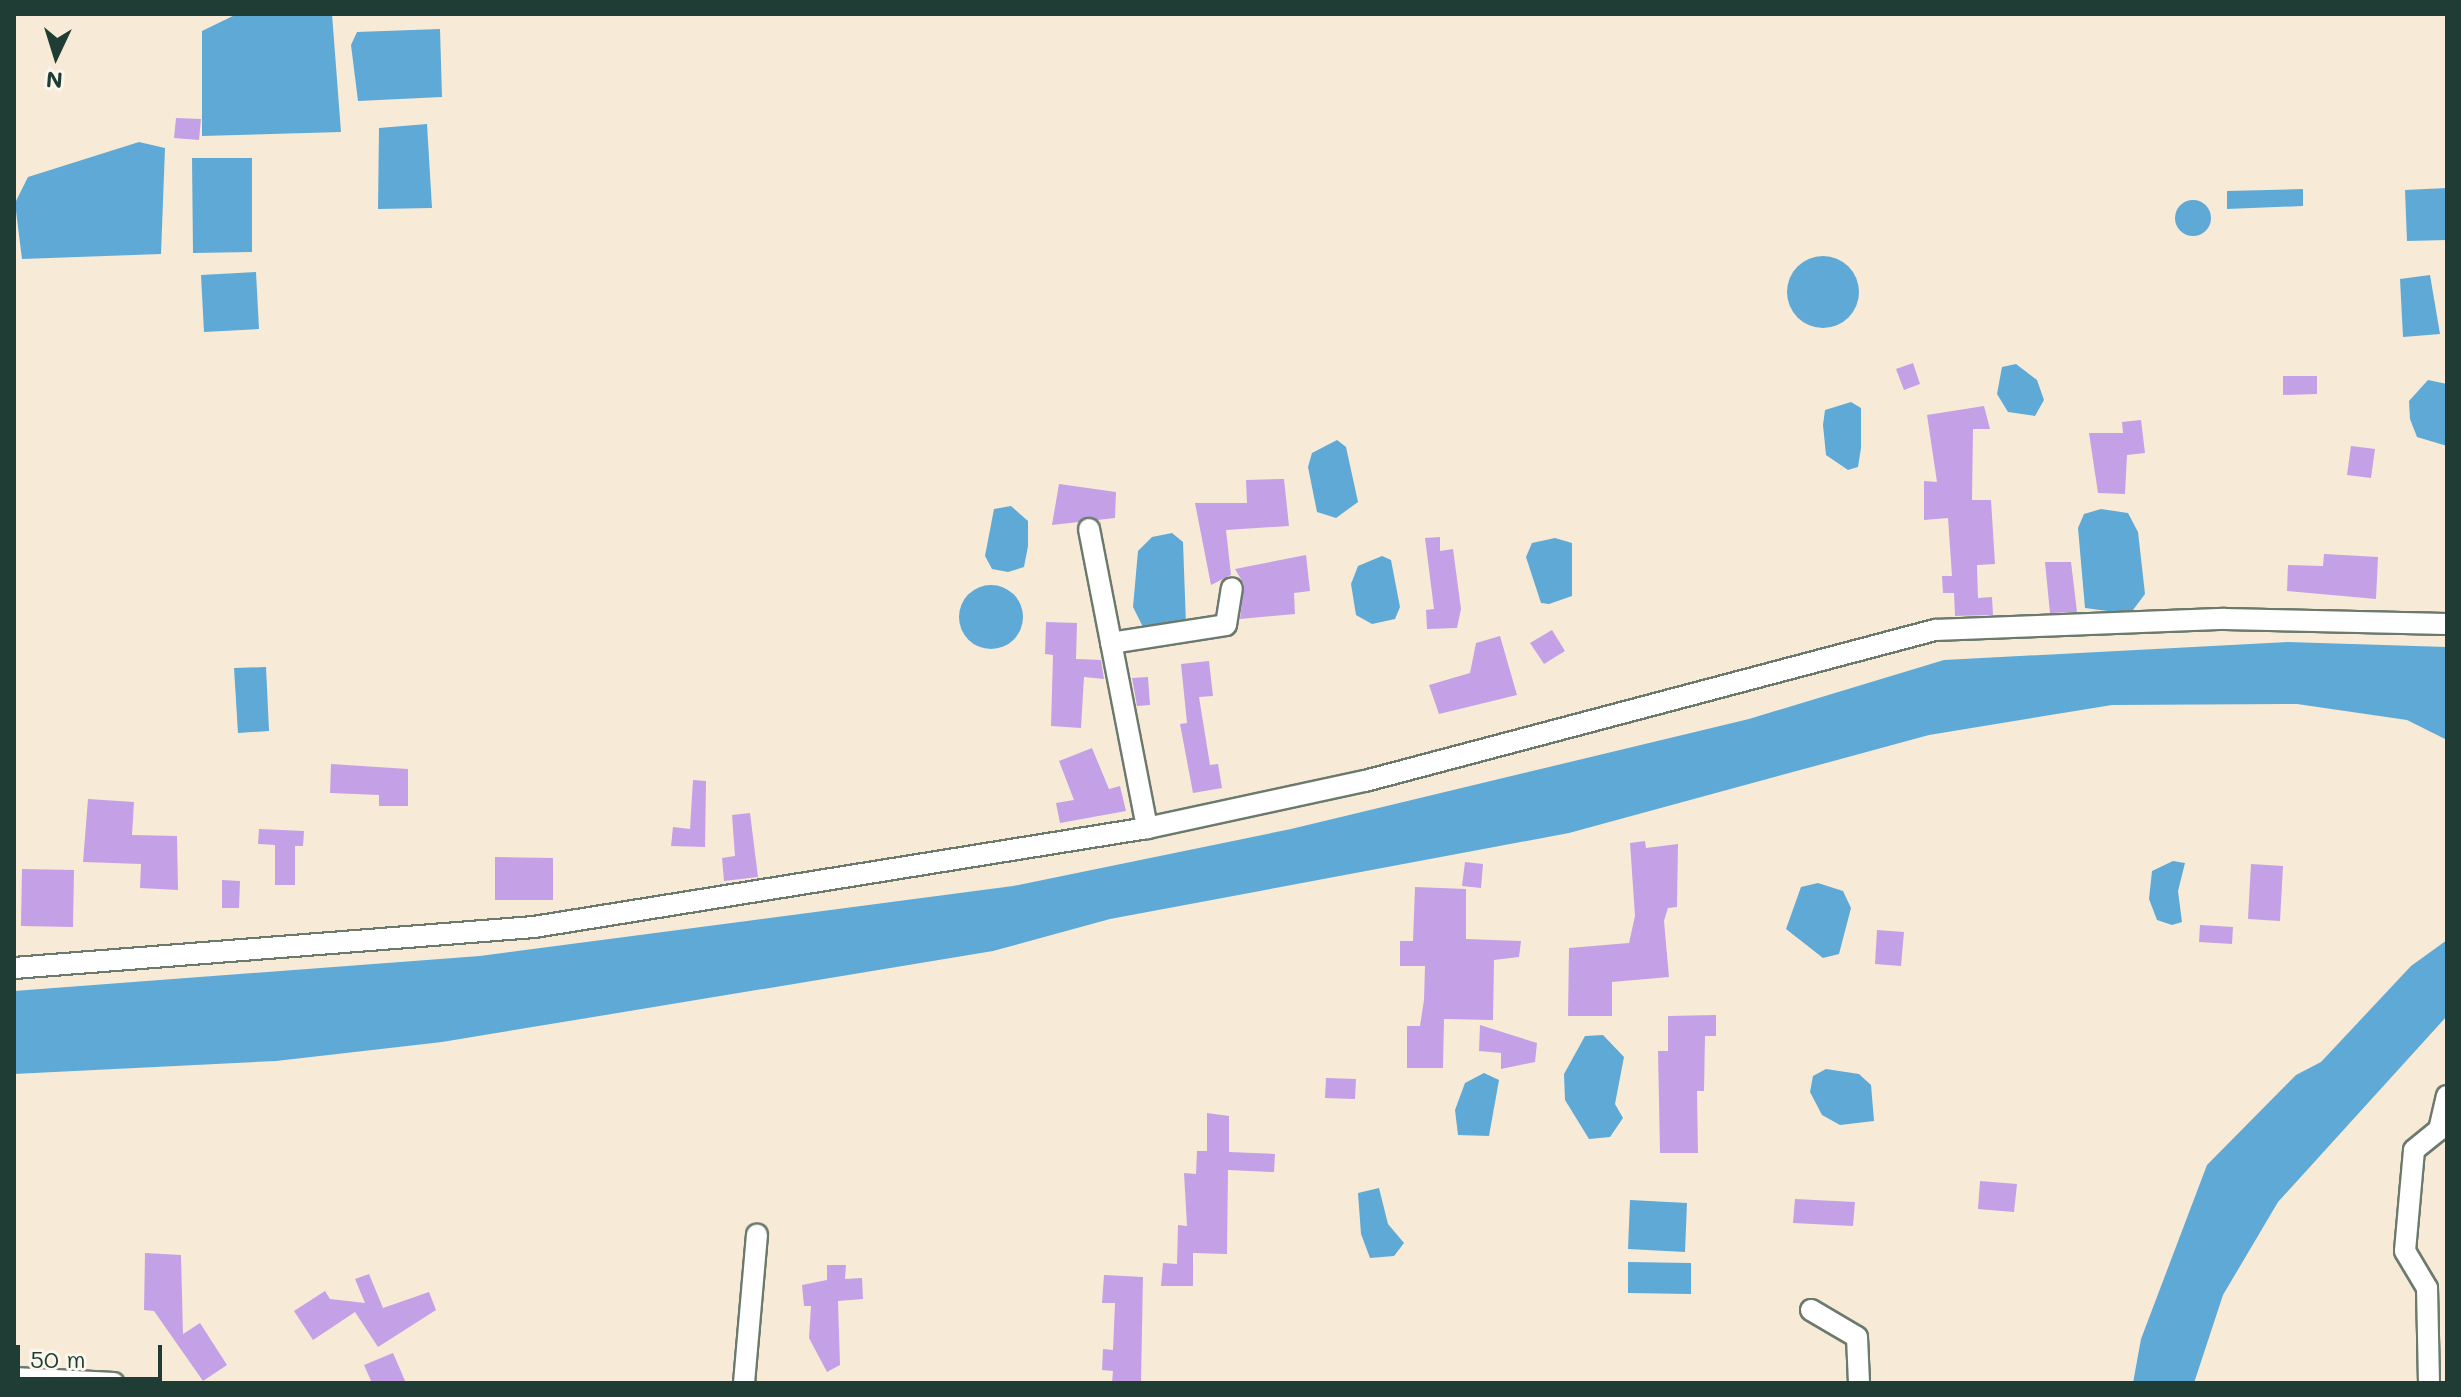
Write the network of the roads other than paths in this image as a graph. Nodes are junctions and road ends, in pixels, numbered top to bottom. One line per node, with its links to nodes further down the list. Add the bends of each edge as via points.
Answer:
1 (1089, 529): 4 (street)
2 (1232, 588): 4 (street, via 1226,625)
3 (2447, 624): 5 (street, via 2225,619 1935,630 1365,781)
4 (1111, 643): 5 (street)
5 (1147, 828): 6 (street, via 491,933)
6 (14, 968)
7 (2447, 1096): 14 (street, via 2439,1130 2414,1150 2405,1251 2427,1288)
8 (757, 1235): 12 (street)
9 (1811, 1310): 13 (street, via 1857,1337)
10 (14, 1378): 11 (street)
11 (114, 1383)
12 (744, 1383)
13 (1859, 1383)
14 (2429, 1383)

